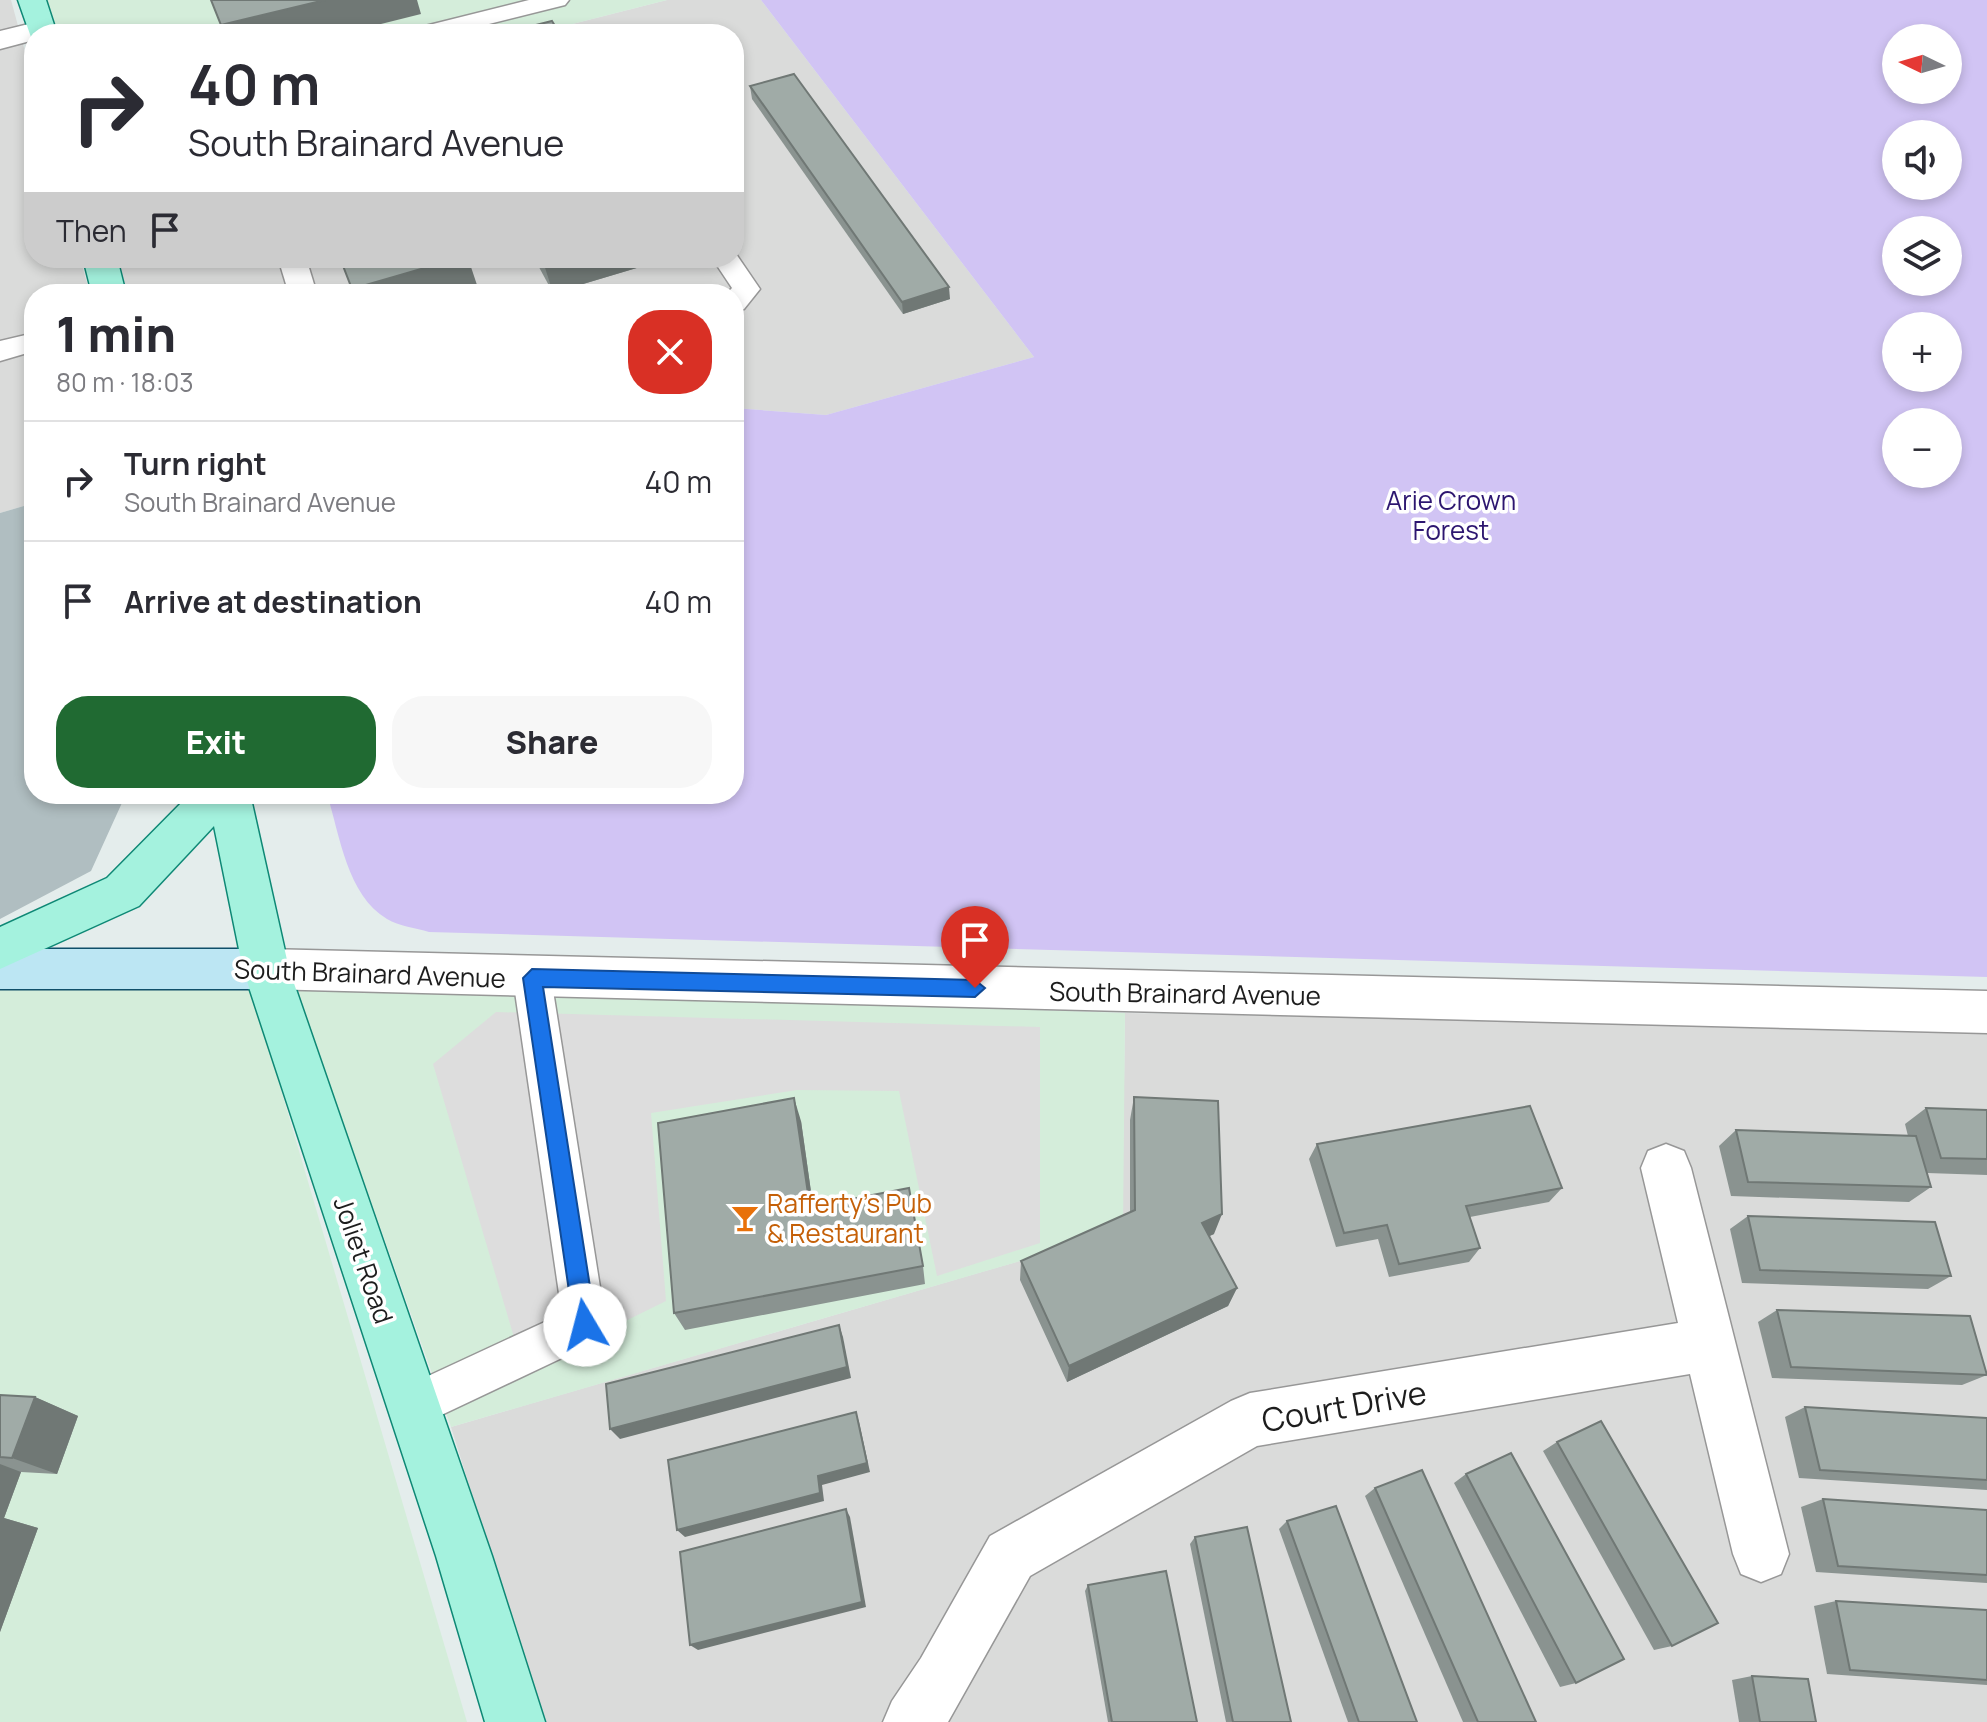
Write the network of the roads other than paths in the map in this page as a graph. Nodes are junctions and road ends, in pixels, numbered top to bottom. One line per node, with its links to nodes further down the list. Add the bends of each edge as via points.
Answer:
1 (32, 0): 3 (main road)
2 (557, 0): 4 (lane)
3 (40, 24)
4 (461, 24)
5 (24, 35): 6 (street)
6 (0, 40)
7 (24, 345): 8 (lane)
8 (0, 351)
9 (207, 804): 11 (main road, via 123,892)
10 (231, 804): 13 (main road, Joliet Road)
11 (0, 949)
12 (0, 969): 13 (street, South Brainard Avenue)
13 (266, 969): 14 (street, South Brainard Avenue); 18 (main road, Joliet Road)
14 (532, 978): 15 (street, South Brainard Avenue); 18 (lane, via 585,1325)
15 (1987, 1012)
16 (1666, 1168): 17 (street)
17 (1709, 1344): 19 (street); 21 (street, Court Drive, via 1250,1420 1010,1556)
18 (414, 1406): 20 (main road, Joliet Road)
19 (1761, 1554)
20 (515, 1722)
21 (913, 1722)

